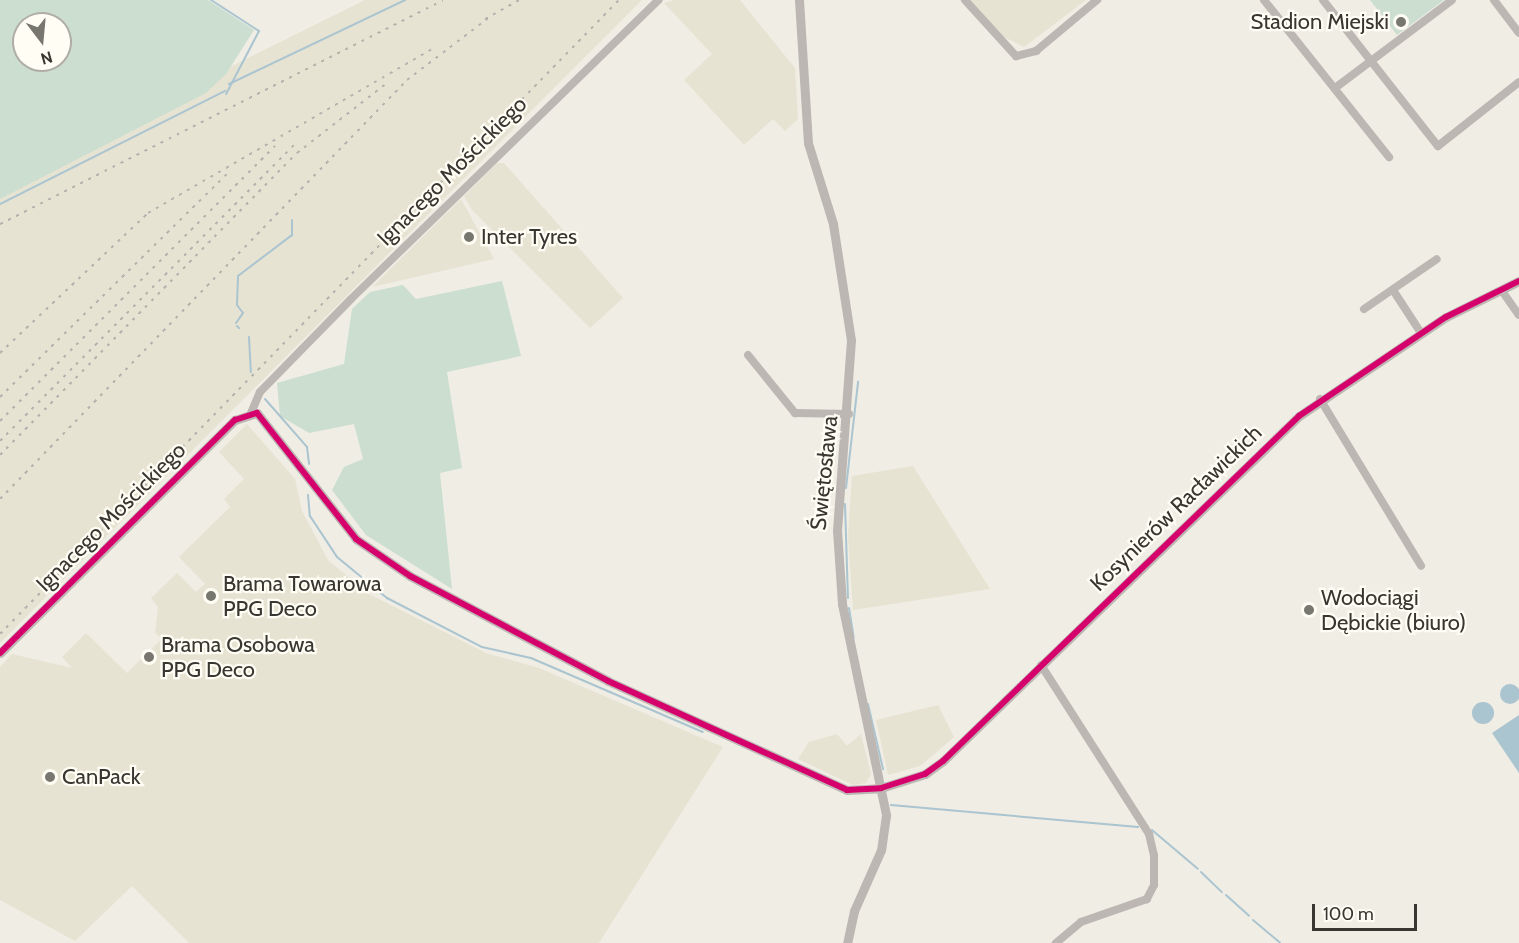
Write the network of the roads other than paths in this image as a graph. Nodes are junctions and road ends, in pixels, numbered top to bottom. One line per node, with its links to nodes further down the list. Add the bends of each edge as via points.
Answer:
1 (658, 0): 23 (street, Ignacego Mościckiego, via 351,299 260,392)
2 (799, 0): 24 (street, Świętosława, via 808,143 832,218 849,312)
3 (965, 0): 4 (street, via 1016,56 1036,51)
4 (1097, 0)
5 (1264, 0): 12 (street)
6 (1323, 0): 10 (street)
7 (1452, 0): 10 (street)
8 (1494, 0): 9 (street)
9 (1519, 33)
10 (1371, 60): 11 (street, via 1438,146); 12 (street)
11 (1519, 82)
12 (1335, 88): 13 (street)
13 (1389, 157)
14 (1437, 259): 16 (street)
15 (1519, 280): 17 (street, Kosynierów Racławickich)
16 (1393, 290): 18 (street); 20 (street)
17 (1502, 291): 19 (street); 20 (street, Kosynierów Racławickich)
18 (1364, 309)
19 (1519, 315)
20 (1421, 333): 22 (street, Kosynierów Racławickich)
21 (748, 355): 24 (street, via 795,413)
22 (1320, 399): 25 (street); 27 (street, Kosynierów Racławickich)
23 (251, 413): 26 (street, Ignacego Mościckiego, via 235,420); 28 (street, Kosynierów Racławickich, via 268,420 356,539 410,576 608,681 847,790)
24 (849, 414): 28 (street, Świętosława, via 838,502 838,570 848,644)
25 (1420, 566)
26 (0, 653)
27 (1041, 665): 28 (street, Kosynierów Racławickich, via 934,768); 30 (street, via 1149,834 1155,876 1147,899 1082,922)
28 (881, 788): 29 (street, Świętosława, via 884,842 854,911)
29 (847, 943)
30 (1056, 943)

